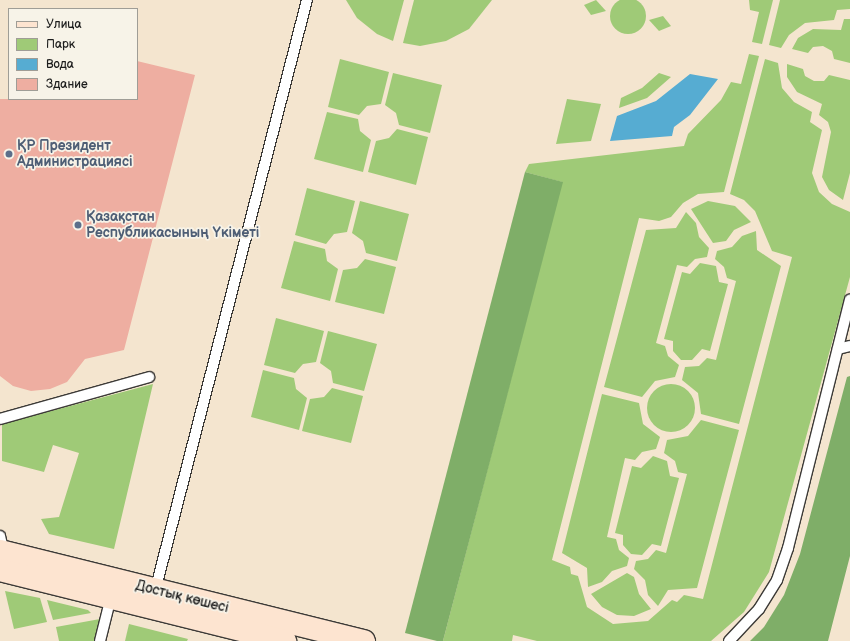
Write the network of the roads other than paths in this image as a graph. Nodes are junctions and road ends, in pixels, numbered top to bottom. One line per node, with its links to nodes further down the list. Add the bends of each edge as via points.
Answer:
1 (307, 0): 8 (lane)
2 (850, 300): 4 (lane)
3 (850, 346): 4 (lane)
4 (838, 349): 13 (lane, via 788,548 777,580 760,609)
5 (149, 378): 6 (lane)
6 (0, 419)
7 (1, 556): 8 (street, Достық көшесі); 9 (street, Достық көшесі)
8 (155, 590): 12 (street, Достық көшесі)
9 (112, 597): 10 (lane); 11 (street, Достық көшесі)
10 (100, 641)
11 (285, 641)
12 (364, 641)
13 (729, 641)

